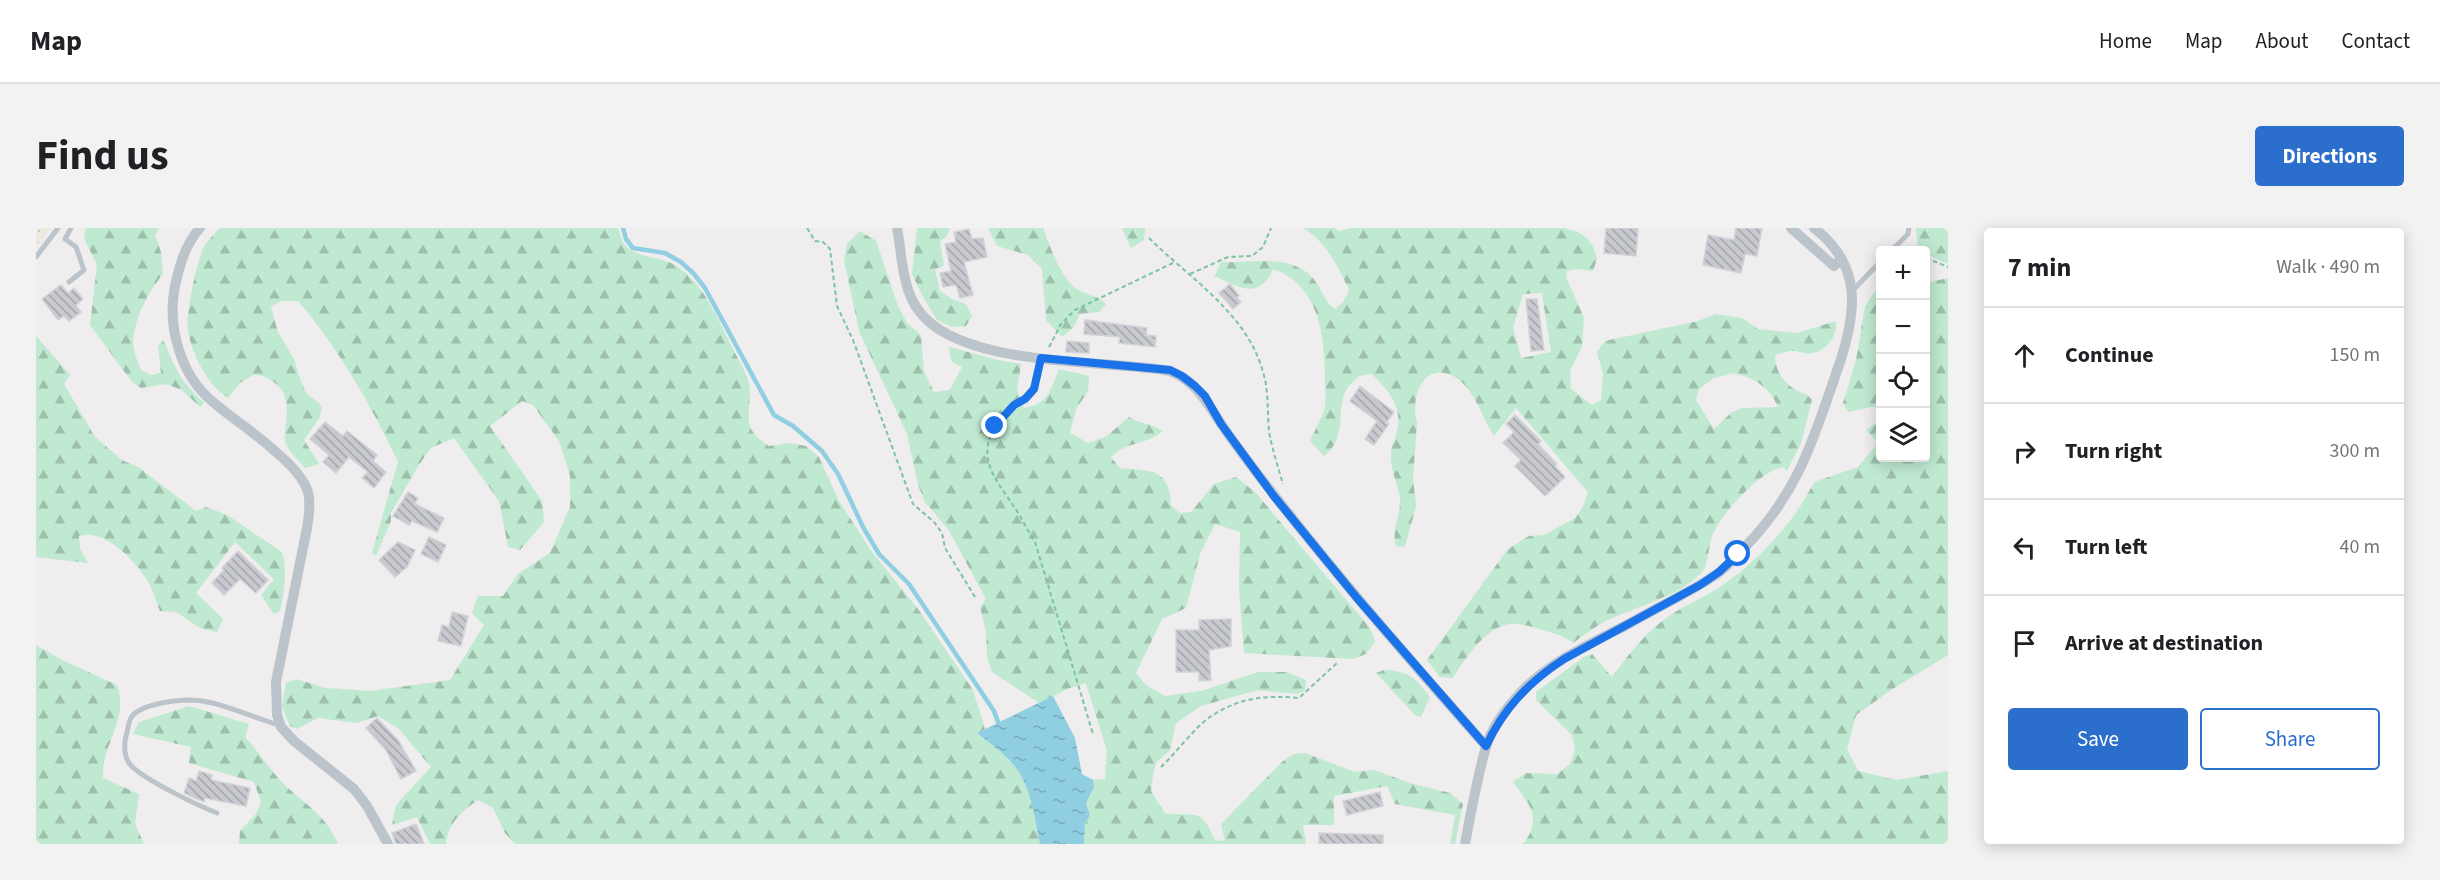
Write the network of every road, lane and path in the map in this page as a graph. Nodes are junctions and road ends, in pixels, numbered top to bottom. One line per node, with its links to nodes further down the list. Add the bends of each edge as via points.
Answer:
1 (58, 228): 12 (lane)
2 (71, 228): 19 (lane, via 65,239 76,247 84,270)
3 (200, 228): 25 (street, via 187,245 173,297 172,313 182,361 211,400 266,442 296,472 308,491 308,528 276,682)
4 (807, 228): 23 (path, via 815,241 830,249 837,306 854,340 913,504 938,528 945,548)
5 (897, 228): 21 (street, via 909,292 935,329 991,350)
6 (1271, 228): 18 (path, via 1263,248 1252,256 1228,257)
7 (1791, 228): 13 (street, via 1834,266)
8 (1814, 228): 13 (street)
9 (1909, 228): 11 (lane)
10 (1149, 238): 15 (path)
11 (1896, 246)
12 (36, 257)
13 (1842, 259): 20 (street)
14 (1930, 260): 17 (path)
15 (1173, 263): 18 (path); 21 (path, via 1075,310 1060,324)
16 (1876, 267): 20 (lane)
17 (1948, 267)
18 (1190, 274): 22 (path, via 1232,316 1257,355 1264,373 1270,434)
19 (69, 282)
20 (1853, 290): 27 (street, via 1852,319 1807,456 1789,494 1761,531 1719,572 1545,672 1507,709)
21 (1044, 358): 26 (path, via 1034,389 995,426 988,442 987,460 995,480 1035,542); 27 (street, via 1170,370 1195,386 1273,495)
22 (1283, 484)
23 (975, 597)
24 (1338, 662): 28 (path, via 1299,698 1263,696 1241,701 1209,717)
25 (281, 726): 29 (lane, via 207,701 170,701 140,710 131,717 125,741 130,764 187,801); 30 (street, via 308,754 354,789)
26 (1093, 734)
27 (1486, 746): 31 (street)
28 (1161, 767)
29 (217, 813)
30 (388, 844)
31 (1465, 844)

